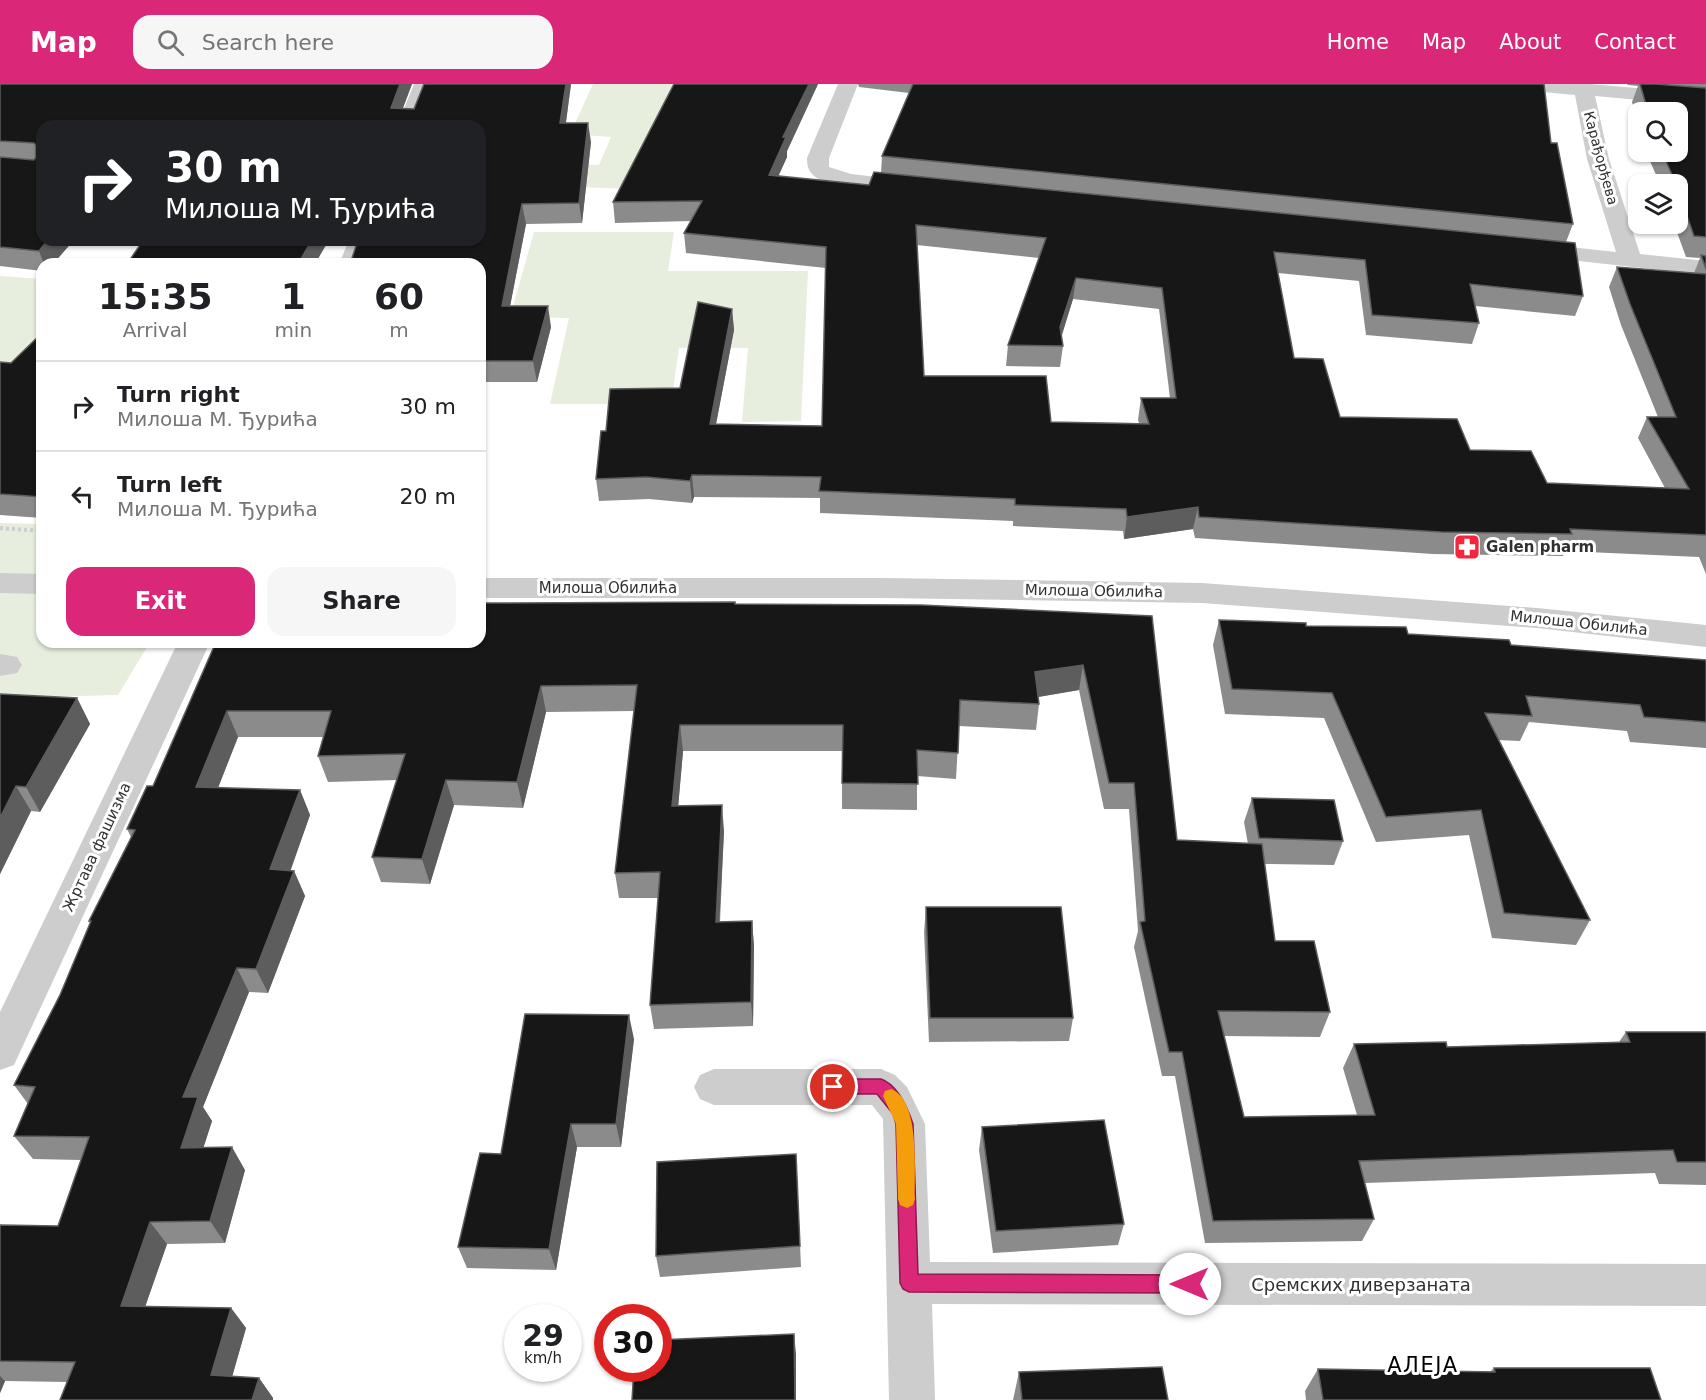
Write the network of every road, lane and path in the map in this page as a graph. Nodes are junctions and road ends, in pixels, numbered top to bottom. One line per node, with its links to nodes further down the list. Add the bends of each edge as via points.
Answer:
1 (424, 84): 6 (street)
2 (848, 84): 7 (street, via 818,158 822,172 845,180)
3 (1521, 84): 4 (street)
4 (1584, 90): 5 (street); 9 (street, Карађорђева, via 1598,159)
5 (1706, 100)
6 (409, 120)
7 (931, 189)
8 (1512, 248): 9 (street)
9 (1631, 261): 10 (street)
10 (1706, 268)
11 (0, 528): 12 (path)
12 (36, 531)
13 (0, 583): 14 (street)
14 (36, 584)
15 (486, 588): 16 (street, Милоша Обилића, via 1202,593 1537,618)
16 (1706, 636)
17 (191, 648): 18 (street, Жртава фашизма)
18 (0, 1053)
19 (714, 1087): 20 (street, via 881,1087 893,1098 904,1124)
20 (909, 1283): 21 (street, Сремских диверзаната); 22 (street)
21 (1706, 1285)
22 (912, 1400)

